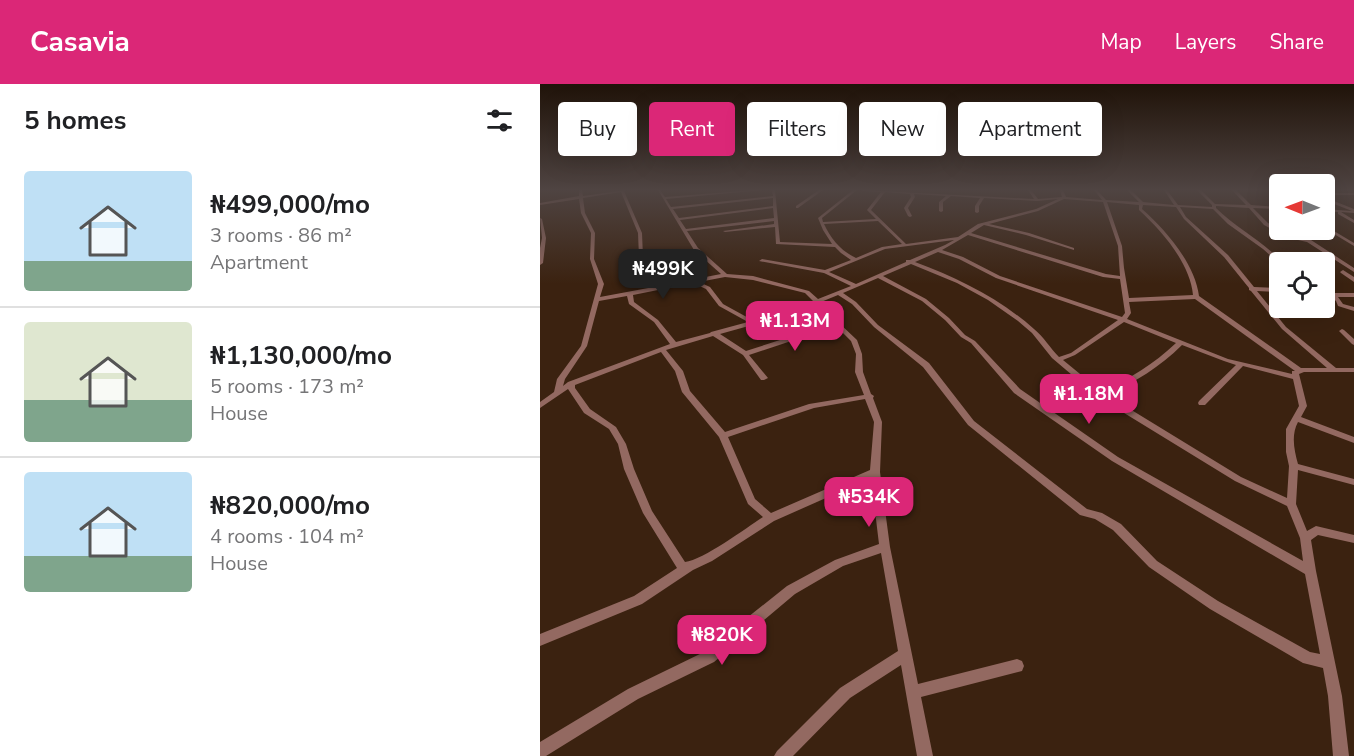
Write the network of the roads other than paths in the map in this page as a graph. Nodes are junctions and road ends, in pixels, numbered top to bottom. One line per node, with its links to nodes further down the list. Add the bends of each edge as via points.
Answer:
1 (540, 221): 30 (street, via 544,238)
2 (587, 221): 48 (street, via 593,233 592,259 601,284)
3 (636, 221): 39 (street, via 641,257)
4 (681, 221): 16 (street)
5 (853, 221): 14 (street)
6 (879, 221): 21 (street)
7 (993, 221): 15 (street)
8 (1111, 221): 35 (street, via 1120,246)
9 (1151, 221): 47 (street, via 1188,266)
10 (1189, 221): 40 (street, via 1226,256)
11 (1227, 221): 26 (street)
12 (1264, 221): 31 (street, via 1293,238 1309,241)
13 (777, 222): 16 (street); 17 (street); 23 (street, via 780,244)
14 (822, 223): 23 (street)
15 (983, 224): 18 (street); 24 (street)
16 (686, 230): 33 (street, via 696,249)
17 (725, 231)
18 (966, 233): 20 (street); 35 (street, via 1105,276)
19 (1335, 233): 22 (street)
20 (957, 238): 21 (street); 25 (street)
21 (904, 244): 27 (street)
22 (1354, 245)
23 (835, 246): 27 (street)
24 (1072, 249)
25 (938, 250): 29 (street); 52 (street, via 998,277)
26 (1270, 252)
27 (854, 259): 32 (street)
28 (762, 261): 32 (street)
29 (908, 261): 34 (street); 62 (street, via 997,302 1032,330)
30 (540, 263)
31 (1354, 271): 36 (street, via 1342,273)
32 (825, 272): 38 (street)
33 (725, 275): 37 (street); 49 (street, via 783,284)
34 (879, 276): 38 (street); 86 (street, via 924,300 973,342 1017,391 1115,459)
35 (1123, 278): 50 (street)
36 (1354, 280)
37 (693, 282): 39 (street); 53 (street, via 708,288 720,305)
38 (856, 286): 42 (street)
39 (663, 288): 43 (street)
40 (1251, 289): 41 (street); 64 (street, via 1284,328)
41 (1269, 290)
42 (839, 293): 49 (street); 89 (street, via 926,365 971,423 1084,512 1117,527 1153,564 1214,605 1308,658)
43 (630, 294): 48 (street); 59 (street, via 631,303 656,321)
44 (1335, 295): 45 (street)
45 (1354, 295)
46 (1335, 296): 51 (street, via 1340,305)
47 (1196, 297): 50 (street); 66 (street, via 1222,319 1275,352)
48 (596, 300): 69 (street, via 584,346 561,379)
49 (817, 300): 53 (street); 54 (street)
50 (1126, 300): 52 (street, via 1128,313)
51 (1354, 309)
52 (1123, 320): 57 (street); 62 (street, via 1074,354)
53 (752, 322): 56 (street)
54 (837, 324): 61 (street); 71 (street, via 854,340 859,372)
55 (1342, 331): 58 (street)
56 (713, 333): 59 (street); 61 (street)
57 (1180, 343): 63 (street); 70 (street, via 1143,375)
58 (1354, 343)
59 (674, 345): 60 (street)
60 (662, 350): 68 (street); 75 (street, via 679,371 686,392)
61 (745, 354): 67 (street)
62 (1058, 360): 70 (street)
63 (1241, 364): 66 (street); 72 (street)
64 (1334, 370): 65 (street); 66 (street)
65 (1354, 370)
66 (1297, 374): 74 (street, via 1303,406)
67 (765, 378)
68 (571, 384): 69 (street); 85 (street, via 587,411 612,427 648,513 678,563)
69 (558, 392): 73 (street)
70 (1101, 395): 80 (street, via 1238,479)
71 (870, 396): 75 (street, via 812,406); 78 (street, via 878,422)
72 (1203, 403)
73 (540, 406)
74 (1298, 419): 76 (street); 77 (street, via 1290,429)
75 (723, 436): 81 (street, via 751,501)
76 (1354, 440)
77 (1294, 466): 79 (street); 80 (street)
78 (875, 472): 81 (street); 84 (street)
79 (1354, 482)
80 (1292, 504): 82 (street)
81 (770, 518): 85 (street)
82 (1305, 538): 83 (street, via 1316,530); 86 (street)
83 (1354, 539)
84 (885, 547): 88 (street); 92 (street, via 839,563 791,590 709,657 633,694)
85 (689, 567): 87 (street, via 638,600)
86 (1310, 571): 89 (street)
87 (540, 640)
88 (906, 654): 91 (street); 93 (street, via 845,693)
89 (1328, 663): 95 (street)
90 (1017, 666): 91 (street)
91 (912, 692): 94 (street)
92 (540, 751)
93 (782, 756)
94 (925, 756)
95 (1341, 756)

